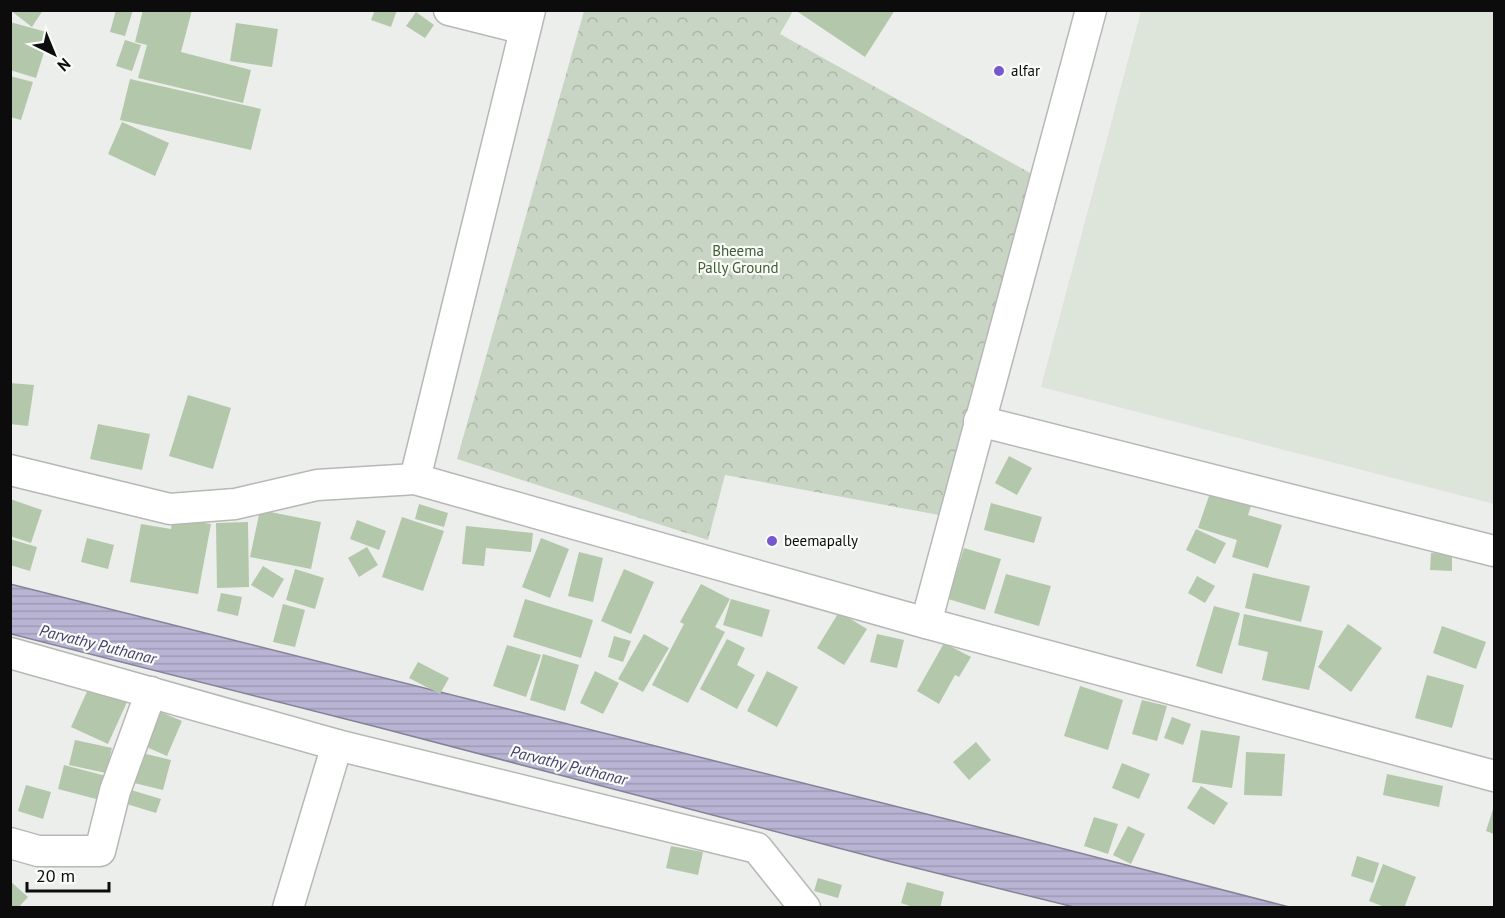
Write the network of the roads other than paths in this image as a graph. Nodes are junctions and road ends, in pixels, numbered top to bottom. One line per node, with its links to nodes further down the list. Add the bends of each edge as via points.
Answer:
1 (449, 10): 3 (street)
2 (1091, 10): 4 (street)
3 (528, 20): 6 (street)
4 (979, 421): 7 (street); 8 (street)
5 (10, 470): 6 (street, via 170,509 235,504 317,485)
6 (415, 479): 8 (street)
7 (1494, 551)
8 (926, 623): 12 (street)
9 (10, 653): 10 (street)
10 (151, 692): 11 (street); 13 (street, via 115,792 100,851 38,851)
11 (338, 745): 14 (street); 15 (street, via 757,848)
12 (1494, 776)
13 (10, 843)
14 (288, 908)
15 (805, 908)

